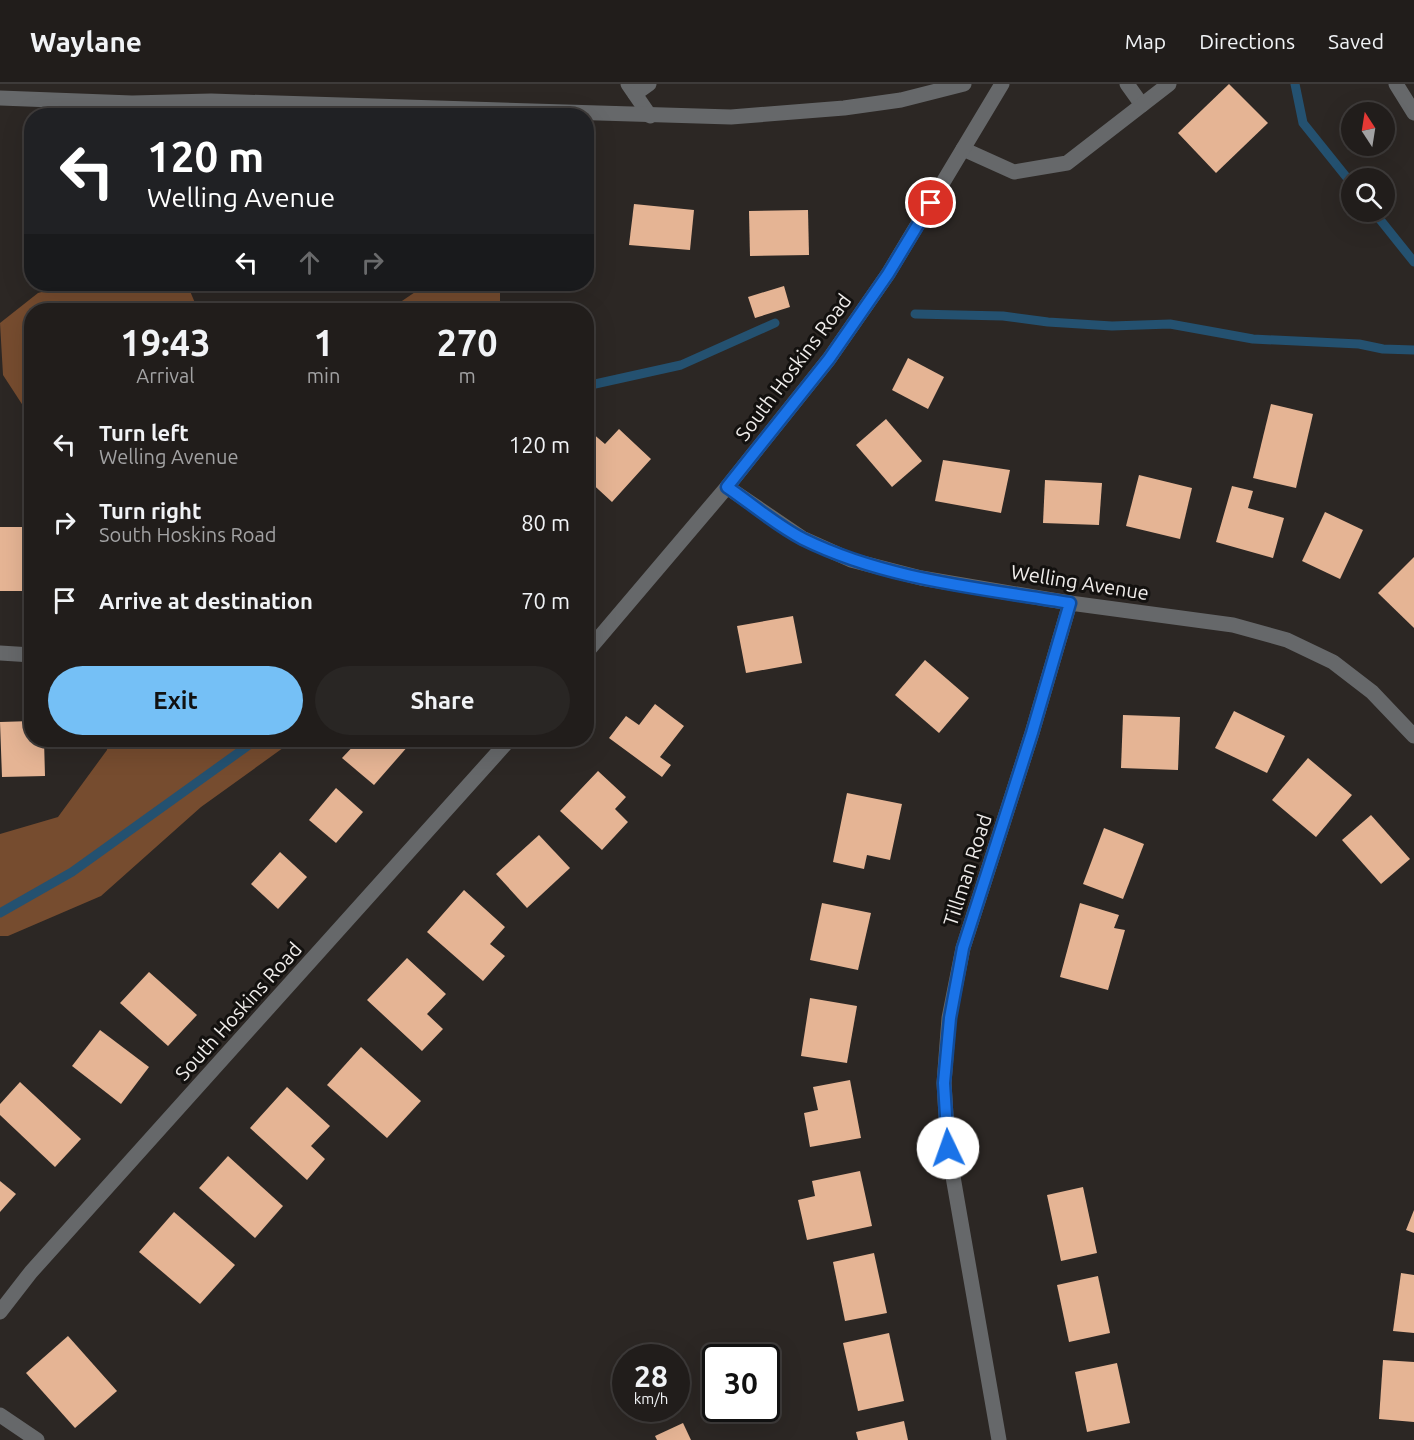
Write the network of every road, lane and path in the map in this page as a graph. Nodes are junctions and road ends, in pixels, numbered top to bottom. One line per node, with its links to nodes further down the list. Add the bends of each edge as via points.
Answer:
1 (650, 84): 7 (street)
2 (964, 84): 13 (street, via 901,100 844,108 731,117)
3 (1002, 84): 14 (street, South Hoskins Road)
4 (1127, 84): 9 (street)
5 (1169, 84): 9 (street)
6 (1396, 84): 11 (street)
7 (632, 89): 13 (street)
8 (0, 98): 10 (street)
9 (1142, 105): 14 (street, via 1067,163 1014,172)
10 (416, 108)
11 (1414, 113)
12 (594, 114): 13 (street)
13 (650, 116)
14 (963, 149): 15 (street, South Hoskins Road, via 888,274 829,359)
15 (727, 487): 16 (street, Welling Avenue, via 802,538 851,560 921,578); 17 (street, South Hoskins Road)
16 (1070, 603): 20 (street, Welling Avenue, via 1233,625 1287,640 1333,662 1372,692); 25 (street, Tillman Road, via 963,948 950,1018 944,1083 948,1148)
17 (594, 644)
18 (0, 653): 19 (street)
19 (24, 654)
20 (1414, 736)
21 (503, 747): 22 (street, South Hoskins Road, via 31,1272)
22 (0, 1312)
23 (0, 1415): 24 (street)
24 (37, 1440)
25 (999, 1440)

